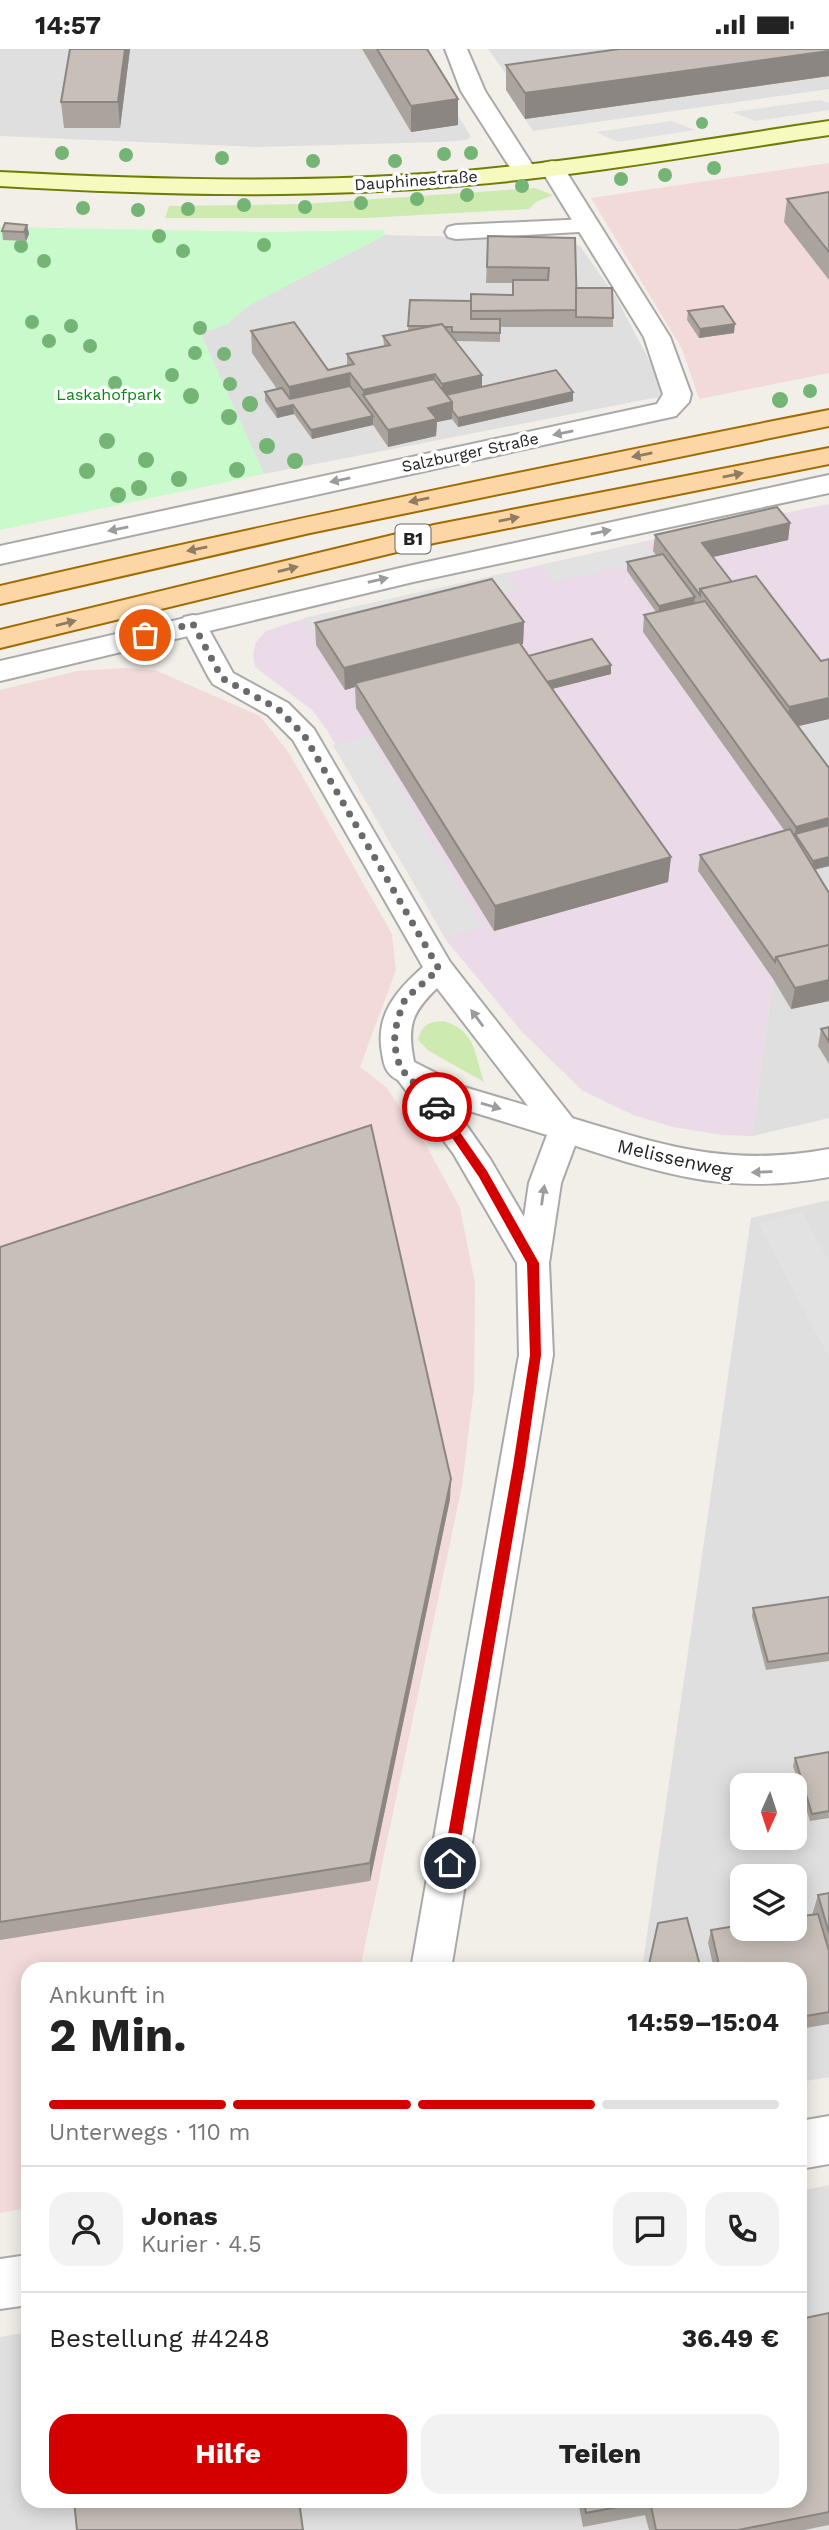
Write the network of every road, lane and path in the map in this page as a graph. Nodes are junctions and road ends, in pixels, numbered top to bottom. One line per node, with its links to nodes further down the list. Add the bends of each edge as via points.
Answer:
1 (456, 49): 4 (street, via 472,91)
2 (829, 128): 3 (main road, Dauphinestraße)
3 (552, 168): 4 (main road, Dauphinestraße); 6 (street, Salzburger Straße)
4 (525, 172): 5 (main road, Dauphinestraße, via 302,186 145,186)
5 (0, 179)
6 (588, 226): 7 (lane); 11 (street, Salzburger Straße, one-way to 11, via 657,337 677,394 666,410)
7 (456, 232)
8 (829, 418): 12 (main road, Salzburger Straße / B1, one-way to 12, via 401,504)
9 (829, 456): 14 (main road, B1, one-way to 9, via 434,534)
10 (829, 484): 13 (street, one-way to 10)
11 (0, 555)
12 (0, 595)
13 (193, 624): 15 (street); 16 (lane, via 222,678 278,709 304,735)
14 (0, 639)
15 (0, 671)
16 (439, 969): 17 (lane, via 405,999 394,1043); 18 (lane, one-way to 16)
17 (400, 1068): 18 (lane, one-way to 18, via 453,1095); 20 (lane, via 433,1101 483,1174)
18 (565, 1129): 19 (street, Melissenweg, one-way to 18, via 796,1171 735,1174 687,1165); 20 (lane, one-way to 18, via 545,1182)
19 (829, 1163)
20 (533, 1263): 21 (lane, via 536,1355)
21 (432, 1962)
22 (829, 2140): 23 (street)
23 (807, 2144)
24 (21, 2281): 25 (street)
25 (0, 2284)

